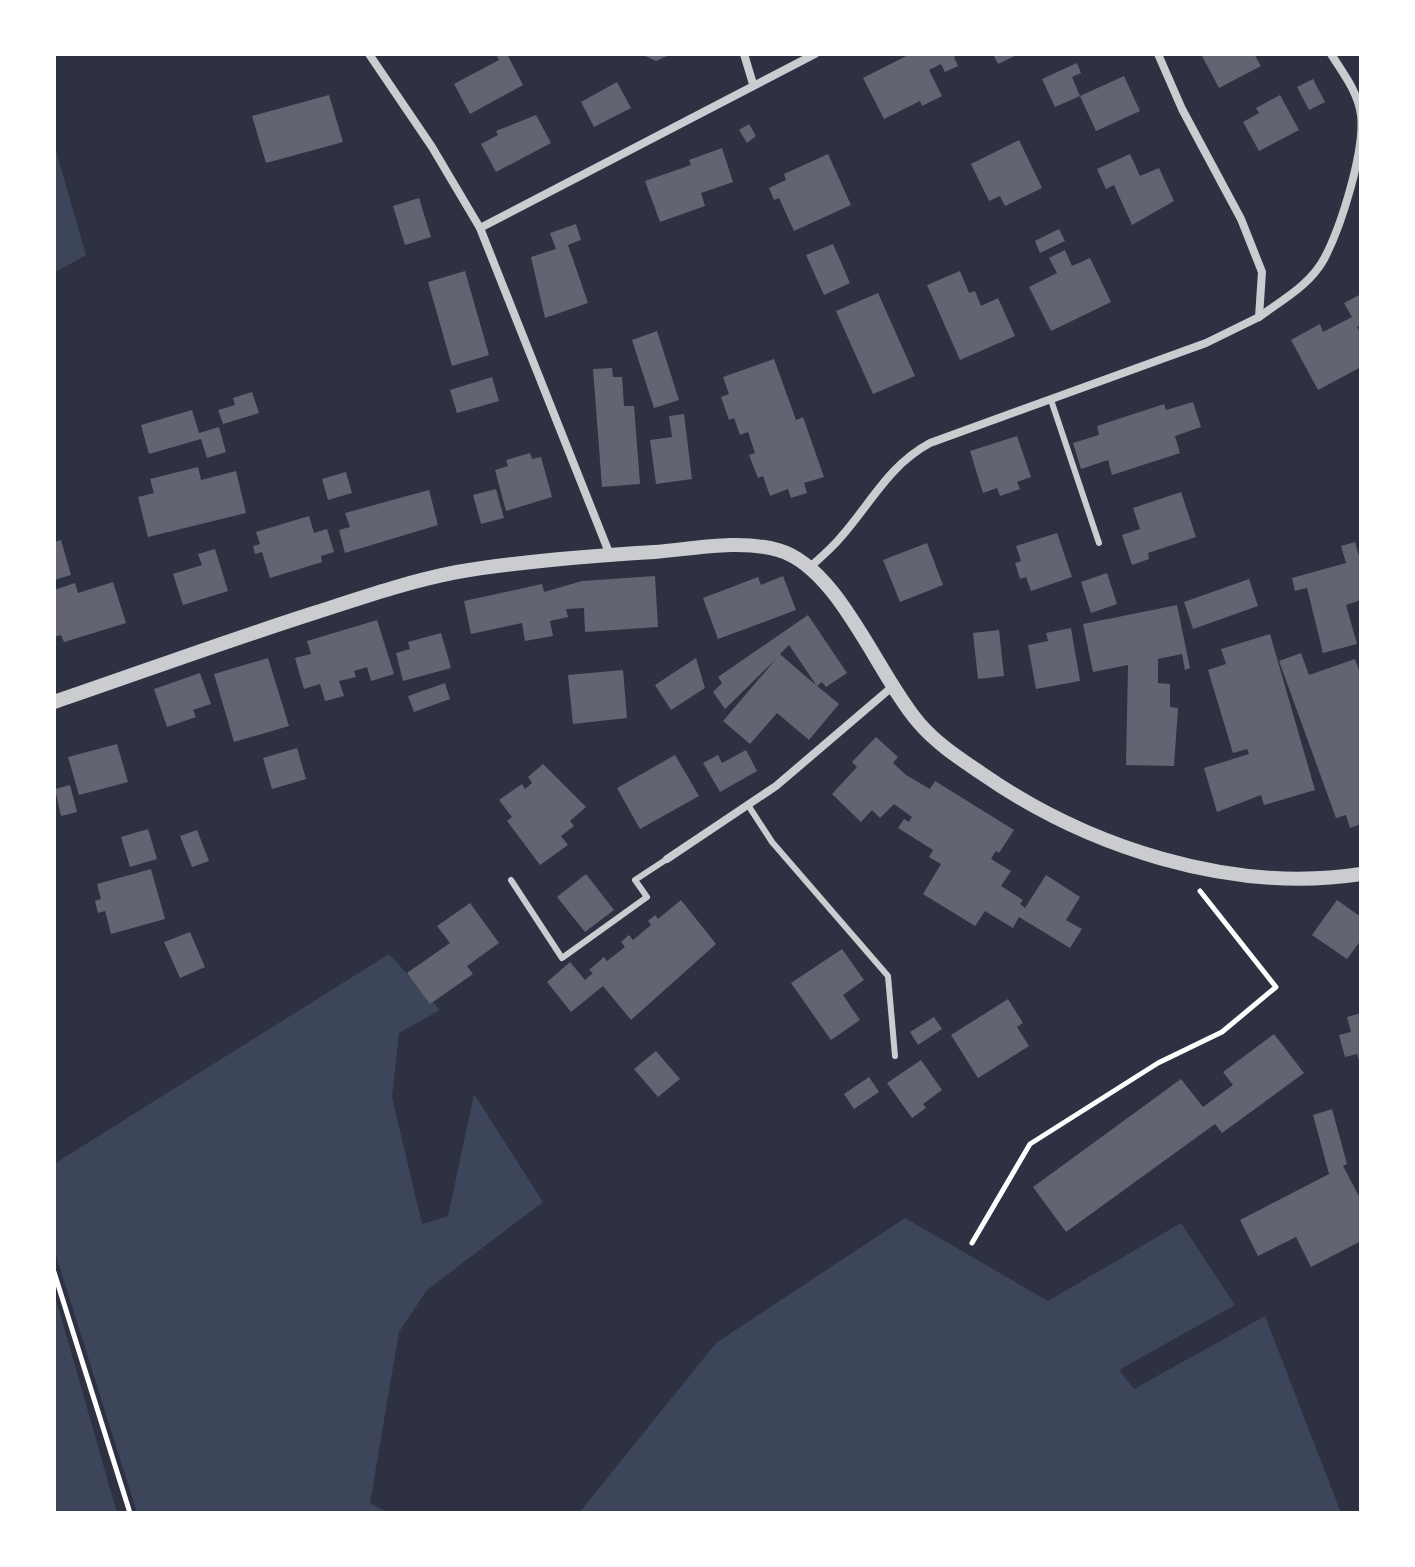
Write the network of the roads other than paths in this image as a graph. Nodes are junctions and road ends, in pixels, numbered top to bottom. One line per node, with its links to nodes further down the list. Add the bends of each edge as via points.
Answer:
1 (369, 54): 7 (street)
2 (744, 54): 6 (street)
3 (815, 54): 6 (street)
4 (1158, 54): 8 (street, via 1262,272)
5 (1331, 54): 8 (street, via 1353,88 1361,116 1346,200 1323,260 1301,287)
6 (753, 84): 7 (street)
7 (480, 228): 11 (street)
8 (1259, 317): 9 (street, via 1206,343)
9 (1051, 400): 10 (lane); 12 (street, via 908,455 840,539)
10 (1099, 543)
11 (610, 555): 12 (street, via 740,546 779,550); 14 (street, via 458,572 382,591)
12 (810, 567): 13 (street)
13 (892, 687): 15 (street); 17 (street, via 919,724 998,785 1060,820 1127,848 1204,868 1294,879)
14 (54, 702)
15 (748, 805): 16 (street); 19 (lane, via 772,842 888,976)
16 (667, 859): 18 (lane, via 635,880 647,897 562,958)
17 (1361, 874)
18 (511, 880)
19 (895, 1056)

